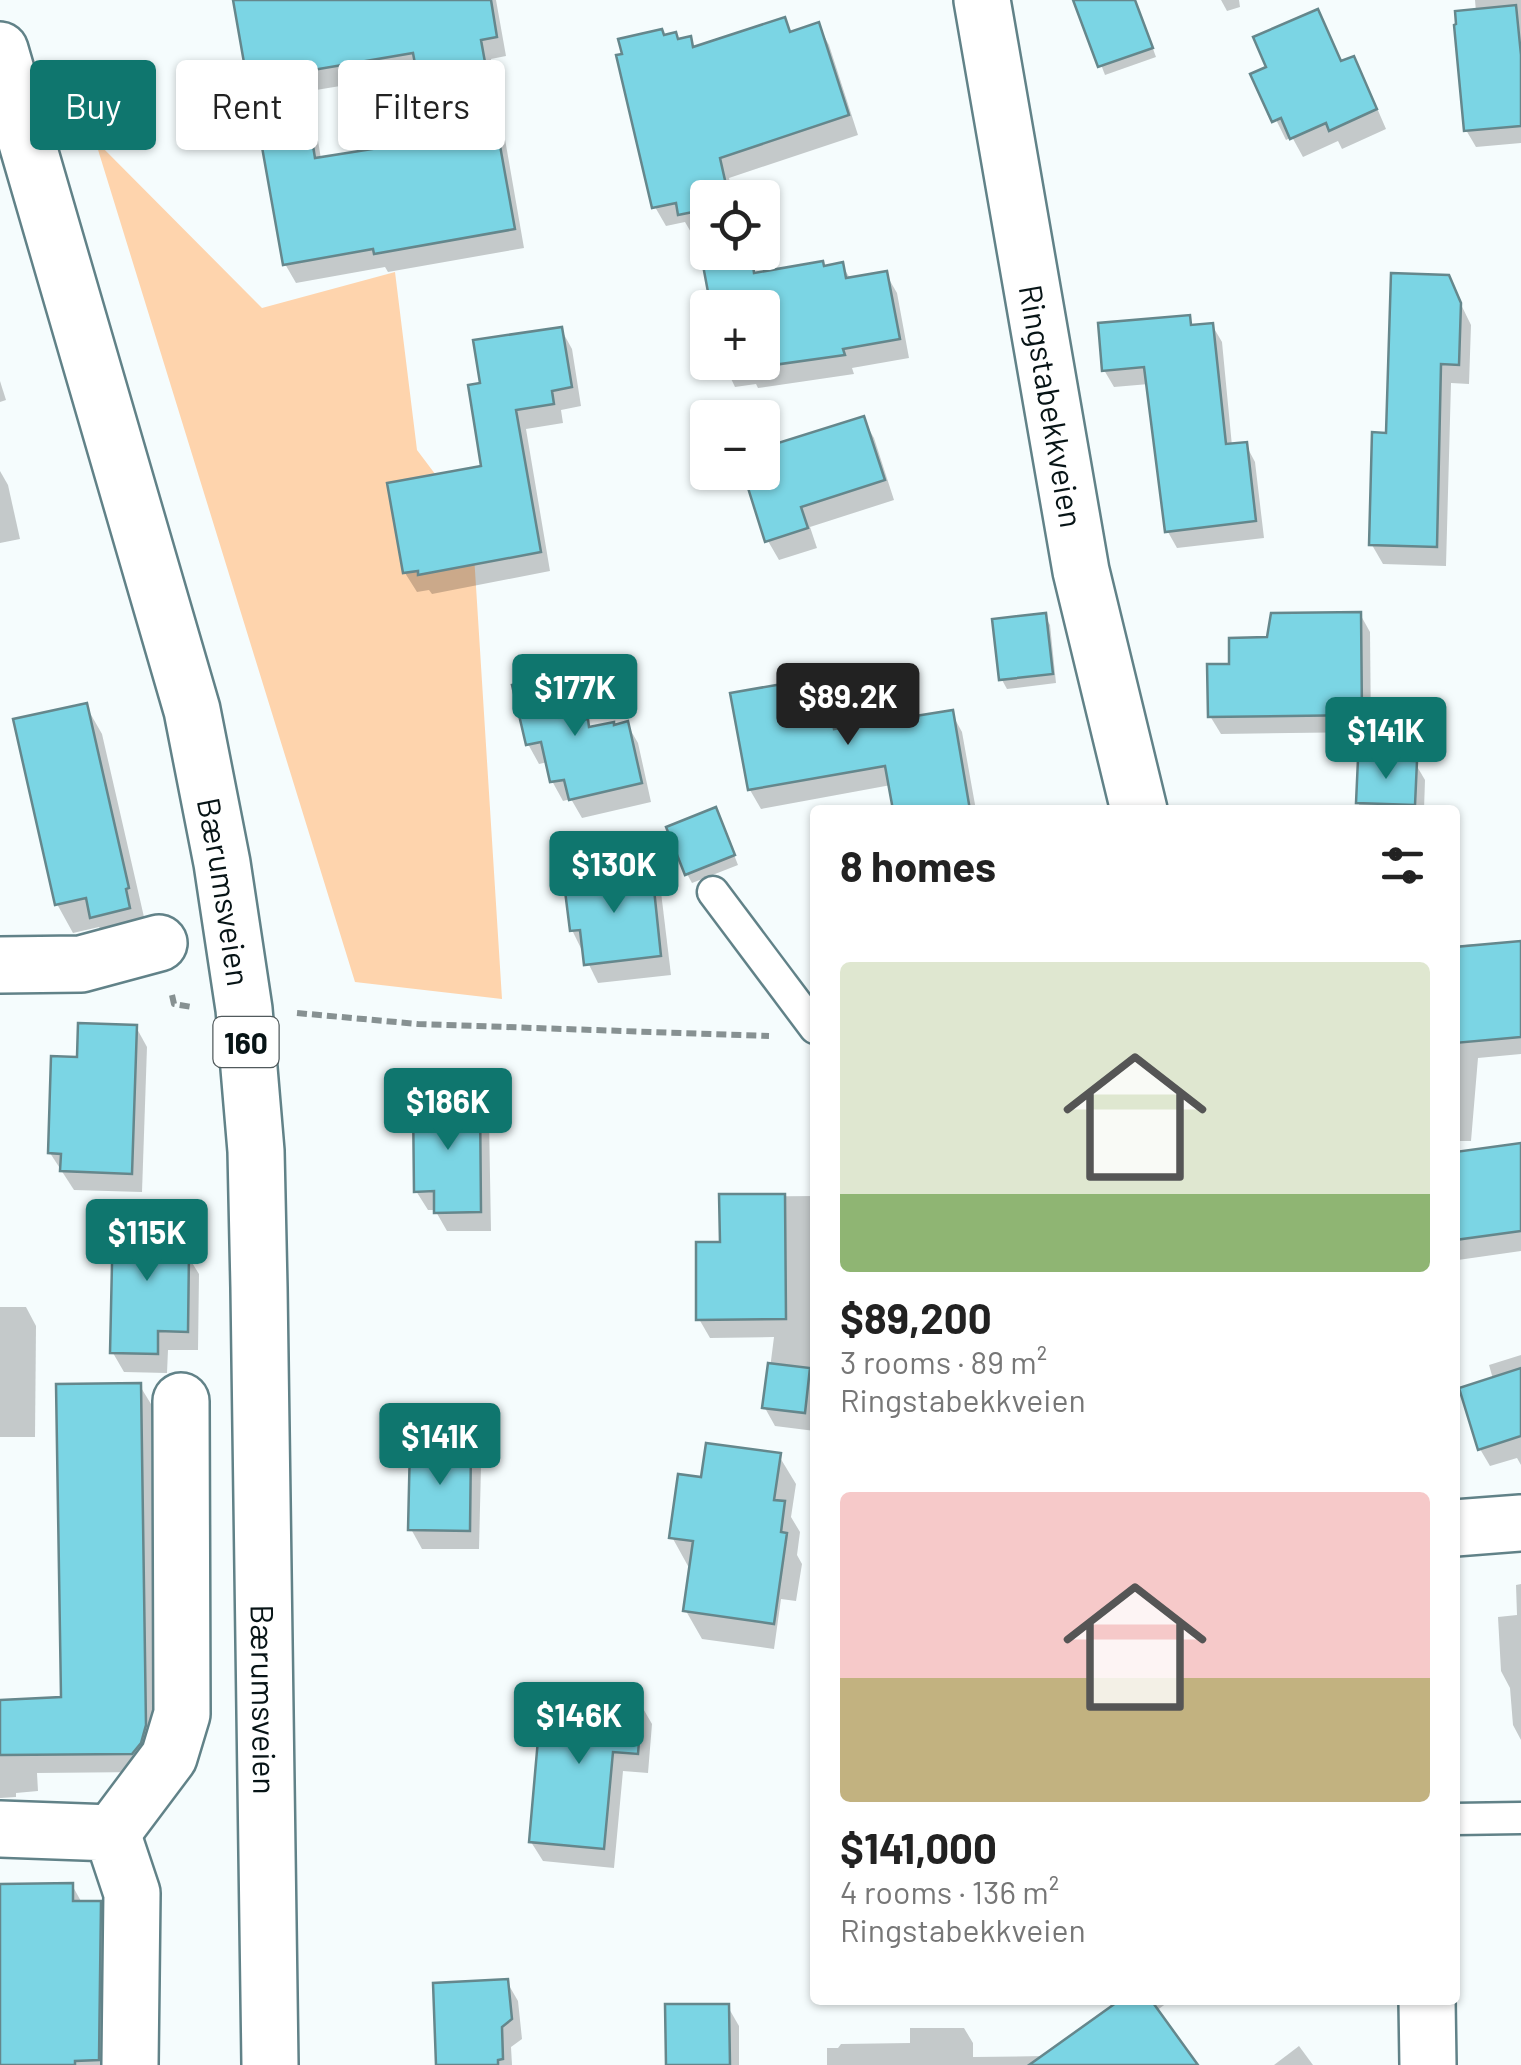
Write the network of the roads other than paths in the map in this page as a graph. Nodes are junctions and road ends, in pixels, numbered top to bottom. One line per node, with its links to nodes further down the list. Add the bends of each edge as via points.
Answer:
1 (982, 0): 3 (main road, Ringstabekkveien, via 1081,571)
2 (0, 50): 17 (main road, Bærumsveien / 160, via 192,710 244,1008 260,1288)
3 (1137, 805)
4 (713, 892): 7 (lane)
5 (159, 943): 6 (main road, via 81,964)
6 (0, 965)
7 (810, 1021)
8 (181, 1401): 14 (main road, via 182,1714 169,1757)
9 (1521, 1523): 10 (main road)
10 (1460, 1528)
11 (1521, 1818): 12 (lane)
12 (1460, 1819)
13 (0, 1829): 14 (main road)
14 (112, 1833): 16 (main road, via 132,1893)
15 (1427, 2005): 18 (main road)
16 (130, 2065)
17 (270, 2065)
18 (1428, 2065)

